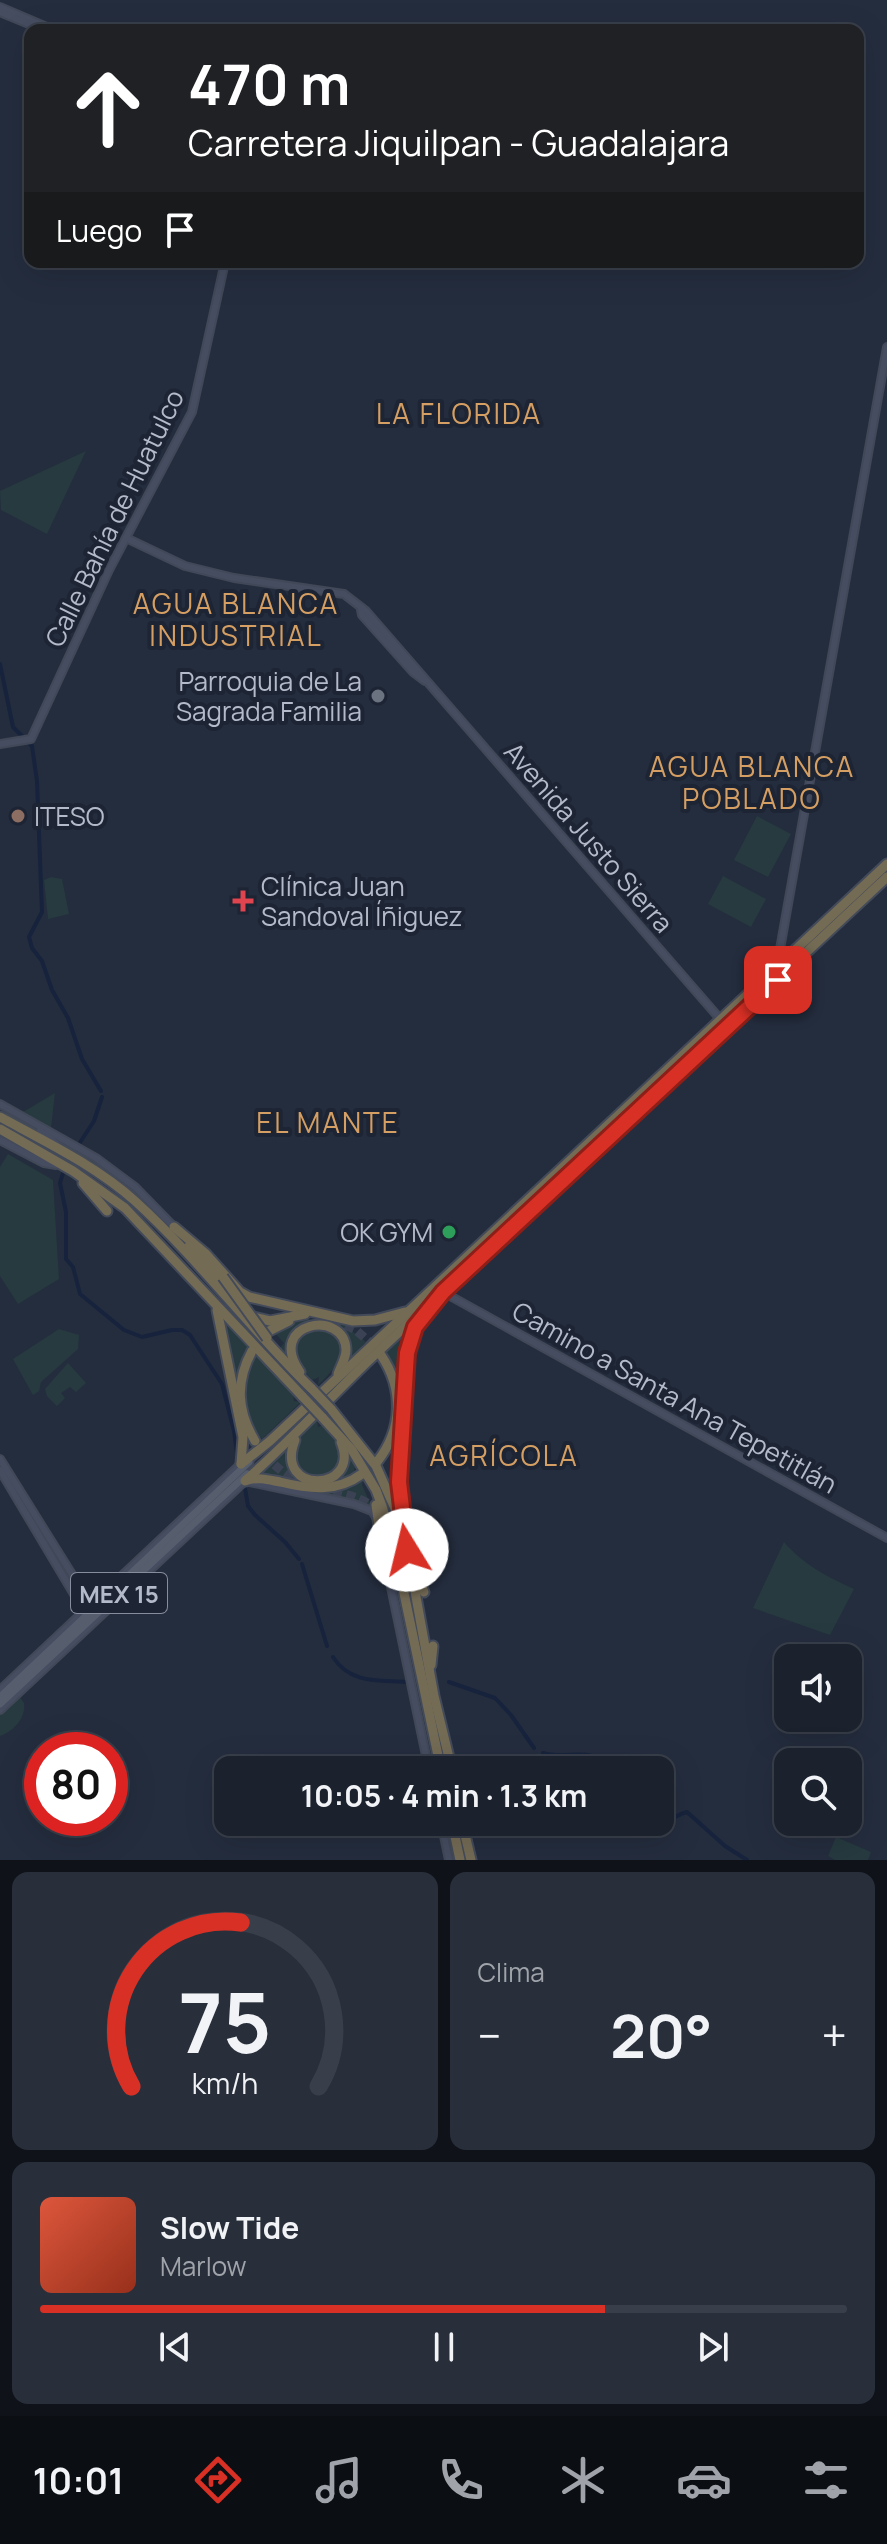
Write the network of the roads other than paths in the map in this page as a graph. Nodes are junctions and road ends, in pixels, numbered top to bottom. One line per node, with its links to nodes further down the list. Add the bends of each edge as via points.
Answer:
1 (0, 10): 2 (street); 3 (street)
2 (30, 24)
3 (38, 24)
4 (224, 268): 6 (street, Calle Bahía de Huatulco, via 192,412)
5 (887, 347): 10 (street)
6 (126, 538): 7 (street, Calle Bahía de Huatulco, via 27,739); 11 (street, Avenida Justo Sierra, via 197,569 344,594 366,611)
7 (0, 744)
8 (887, 864): 10 (highway, MEX 15)
9 (887, 877): 26 (highway, MEX 15)
10 (777, 967): 11 (highway, MEX 15)
11 (721, 1020): 30 (highway, MEX 15)
12 (0, 1106): 15 (street); 16 (street)
13 (0, 1117): 23 (highway, via 78,1161)
14 (0, 1135): 18 (street); 19 (street); 20 (highway)
15 (68, 1142): 17 (street); 22 (street, via 135,1187)
16 (58, 1145)
17 (65, 1151)
18 (48, 1160)
19 (56, 1165)
20 (73, 1171): 21 (highway); 25 (highway, via 125,1208)
21 (107, 1211)
22 (174, 1227): 23 (highway); 31 (highway, via 245,1296); 32 (highway, bridge)
23 (183, 1244): 29 (highway, via 241,1298); 31 (highway, via 253,1318 270,1321); 36 (highway)
24 (179, 1270): 25 (highway)
25 (193, 1281): 28 (highway)
26 (443, 1292): 27 (highway, MEX 15); 49 (street, Camino a Santa Ana Tepetitlán)
27 (434, 1302): 35 (highway, MEX 15); 51 (highway, via 411,1334 407,1353 399,1482)
28 (213, 1304): 39 (highway, bridge); 47 (highway, via 243,1437)
29 (291, 1310)
30 (409, 1311): 31 (highway, via 366,1321); 32 (highway, via 375,1325 303,1319 283,1323); 35 (highway, MEX 15)
31 (316, 1313)
32 (268, 1334): 36 (highway)
33 (252, 1351): 42 (highway, via 239,1395)
34 (381, 1355): 44 (highway, via 398,1405 393,1436)
35 (363, 1360): 37 (highway, MEX 15); 39 (highway, MEX 15)
36 (295, 1373): 38 (highway)
37 (336, 1377): 38 (highway, via 346,1353 341,1336 321,1325 305,1328 293,1339 290,1354); 47 (highway, MEX 15)
38 (312, 1389): 51 (highway, bridge, via 376,1466)
39 (319, 1414): 40 (highway); 41 (highway); 47 (main road, MEX 15)
40 (299, 1433): 41 (highway, via 291,1449 292,1463 304,1478 318,1481 342,1467); 47 (highway)
41 (339, 1435): 48 (highway)
42 (255, 1441)
43 (0, 1459): 54 (street)
44 (377, 1462)
45 (0, 1470): 56 (street)
46 (362, 1474): 47 (highway, via 324,1489)
47 (240, 1475): 50 (street, via 362,1506 375,1515); 54 (street); 55 (street); 57 (main road, MEX 15); 61 (main road, MEX 15)
48 (371, 1482): 50 (highway); 63 (highway, via 396,1555)
49 (887, 1538)
50 (381, 1540): 64 (street)
51 (407, 1550): 52 (highway); 59 (highway)
52 (424, 1592)
53 (398, 1593): 65 (highway)
54 (91, 1605): 56 (street)
55 (108, 1609): 57 (main road); 62 (street)
56 (84, 1611): 60 (street)
57 (88, 1621): 62 (main road, MEX 15)
58 (433, 1646): 59 (highway)
59 (430, 1672): 66 (highway)
60 (0, 1690)
61 (0, 1697)
62 (0, 1707)
63 (433, 1756)
64 (433, 1756)
65 (434, 1756)
66 (449, 1756)
67 (444, 1836): 70 (street)
68 (455, 1836): 71 (highway)
69 (465, 1836): 72 (highway)
70 (449, 1860)
71 (460, 1860)
72 (471, 1860)

